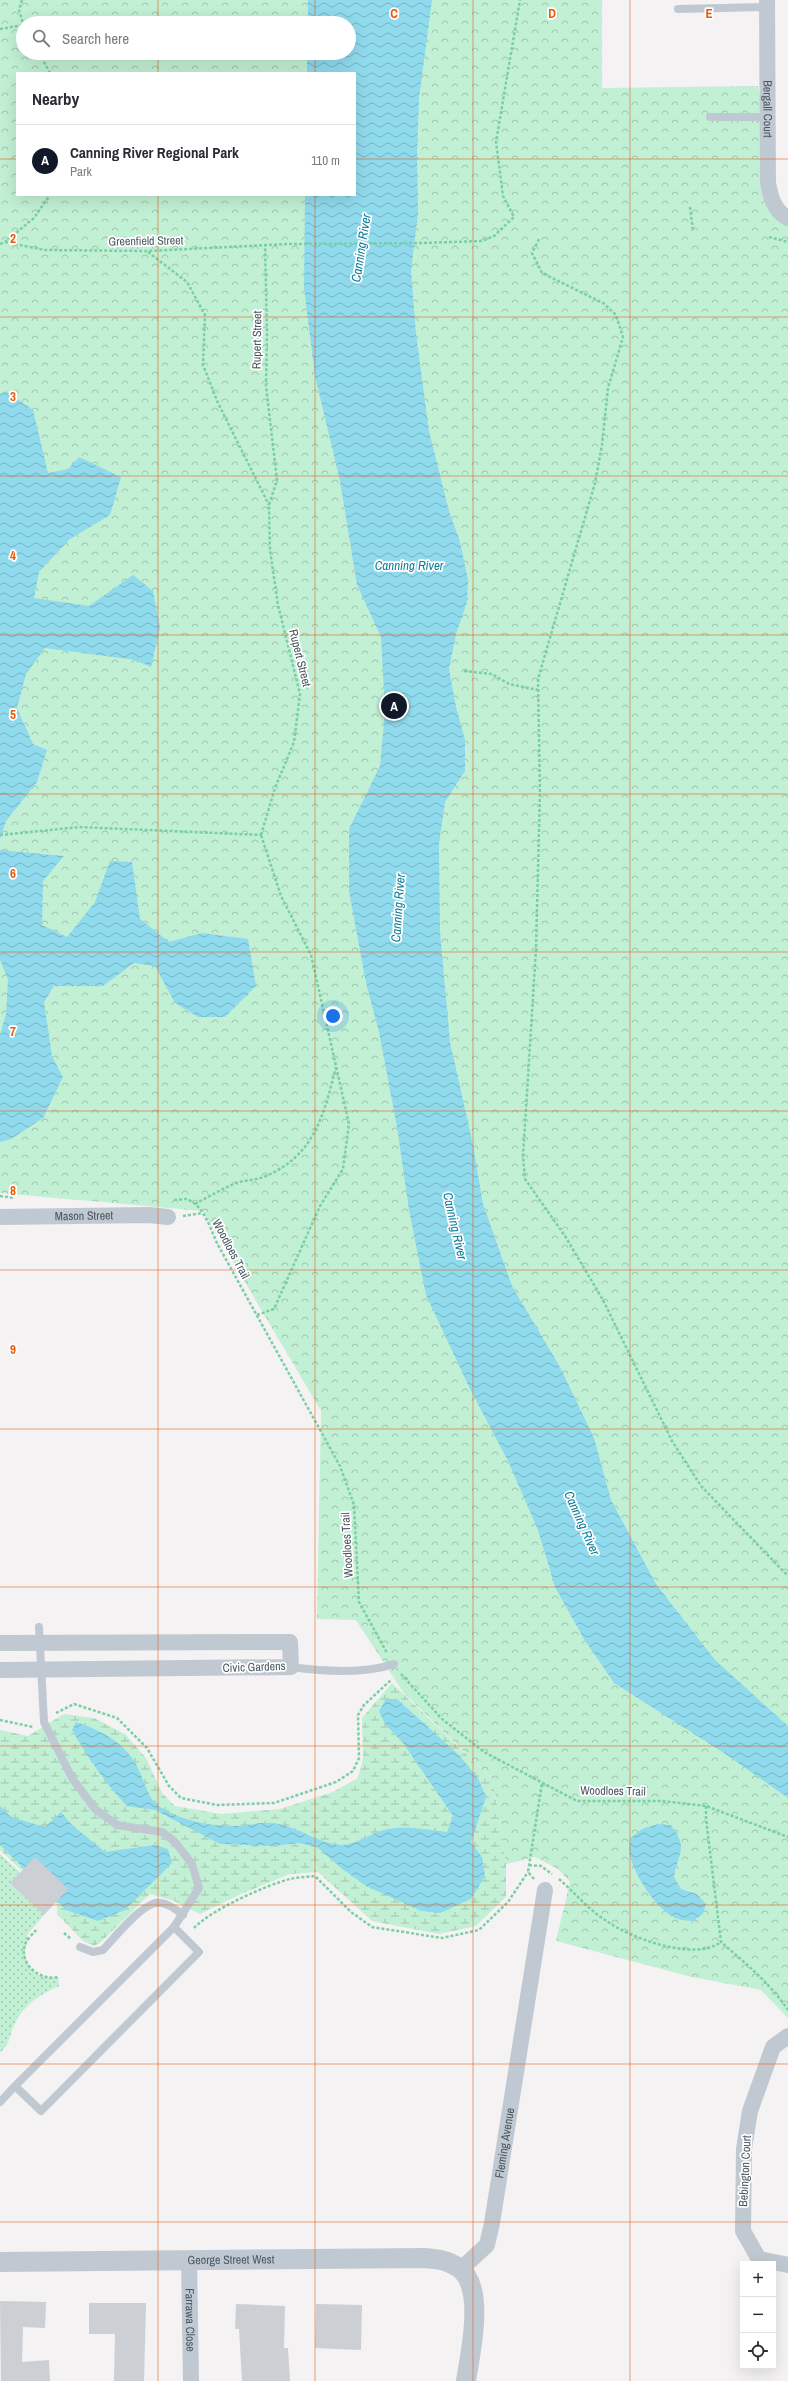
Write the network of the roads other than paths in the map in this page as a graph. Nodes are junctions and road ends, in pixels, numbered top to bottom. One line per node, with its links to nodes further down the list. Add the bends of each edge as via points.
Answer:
1 (767, 3): 2 (lane); 4 (street, Bergall Court)
2 (678, 9)
3 (710, 117): 4 (lane)
4 (767, 117): 5 (street, Bergall Court, via 768,183 772,201)
5 (784, 216)
6 (0, 1217): 7 (street, Mason Street)
7 (168, 1217)
8 (40, 1635): 9 (street, Civic Gardens); 11 (street, Civic Gardens, via 290,1642); 13 (lane)
9 (0, 1643)
10 (394, 1664): 11 (lane, via 382,1668 318,1671)
11 (291, 1667): 13 (street, Civic Gardens)
12 (0, 1670): 13 (street, Civic Gardens)
13 (41, 1670): 15 (lane, via 44,1722 72,1778 95,1809 117,1825 162,1832 175,1842 192,1864 199,1888)
14 (545, 1890): 24 (street, Fleming Avenue, via 492,2223 487,2245)
15 (183, 1915): 16 (lane); 17 (lane, via 171,1906 156,1903 144,1909 102,1950 93,1952)
16 (174, 1927): 19 (lane); 19 (lane, via 199,1952 41,2111)
17 (80, 1947)
18 (788, 2036): 23 (street, Bebington Court, via 773,2047 750,2111 744,2149 743,2231 759,2259)
19 (15, 2086): 20 (lane)
20 (0, 2102)
21 (189, 2259): 22 (street, George Street West); 24 (street, George Street West, via 424,2258 443,2260); 25 (street, Farrawa Close)
22 (0, 2262)
23 (788, 2265)
24 (461, 2269): 26 (street, via 471,2286 476,2322)
25 (191, 2381)
26 (466, 2381)

